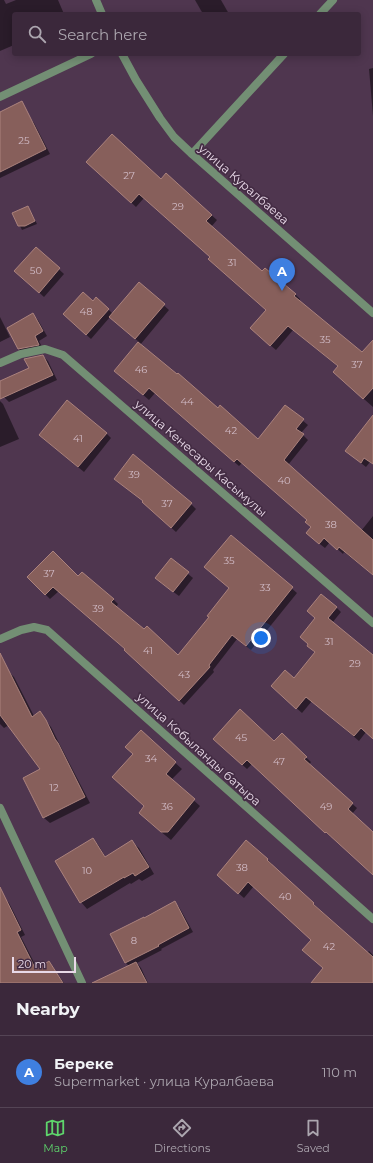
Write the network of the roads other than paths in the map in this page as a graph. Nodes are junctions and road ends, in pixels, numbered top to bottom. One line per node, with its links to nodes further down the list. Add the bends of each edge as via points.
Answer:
1 (96, 0): 3 (street)
2 (333, 0): 4 (street)
3 (101, 12)
4 (322, 12)
5 (87, 56): 8 (street)
6 (123, 56): 9 (street, улица Куралбаева, via 160,118 174,137)
7 (282, 56): 9 (street)
8 (0, 97)
9 (192, 154): 10 (street, улица Куралбаева)
10 (373, 313)
11 (0, 363): 12 (street, улица Кенесары Касымулы, via 21,354 45,349 63,355)
12 (373, 623)
13 (0, 639): 15 (street, улица Кобыланды батыра, via 34,626 47,630)
14 (0, 808): 16 (street)
15 (373, 919)
16 (82, 983)

